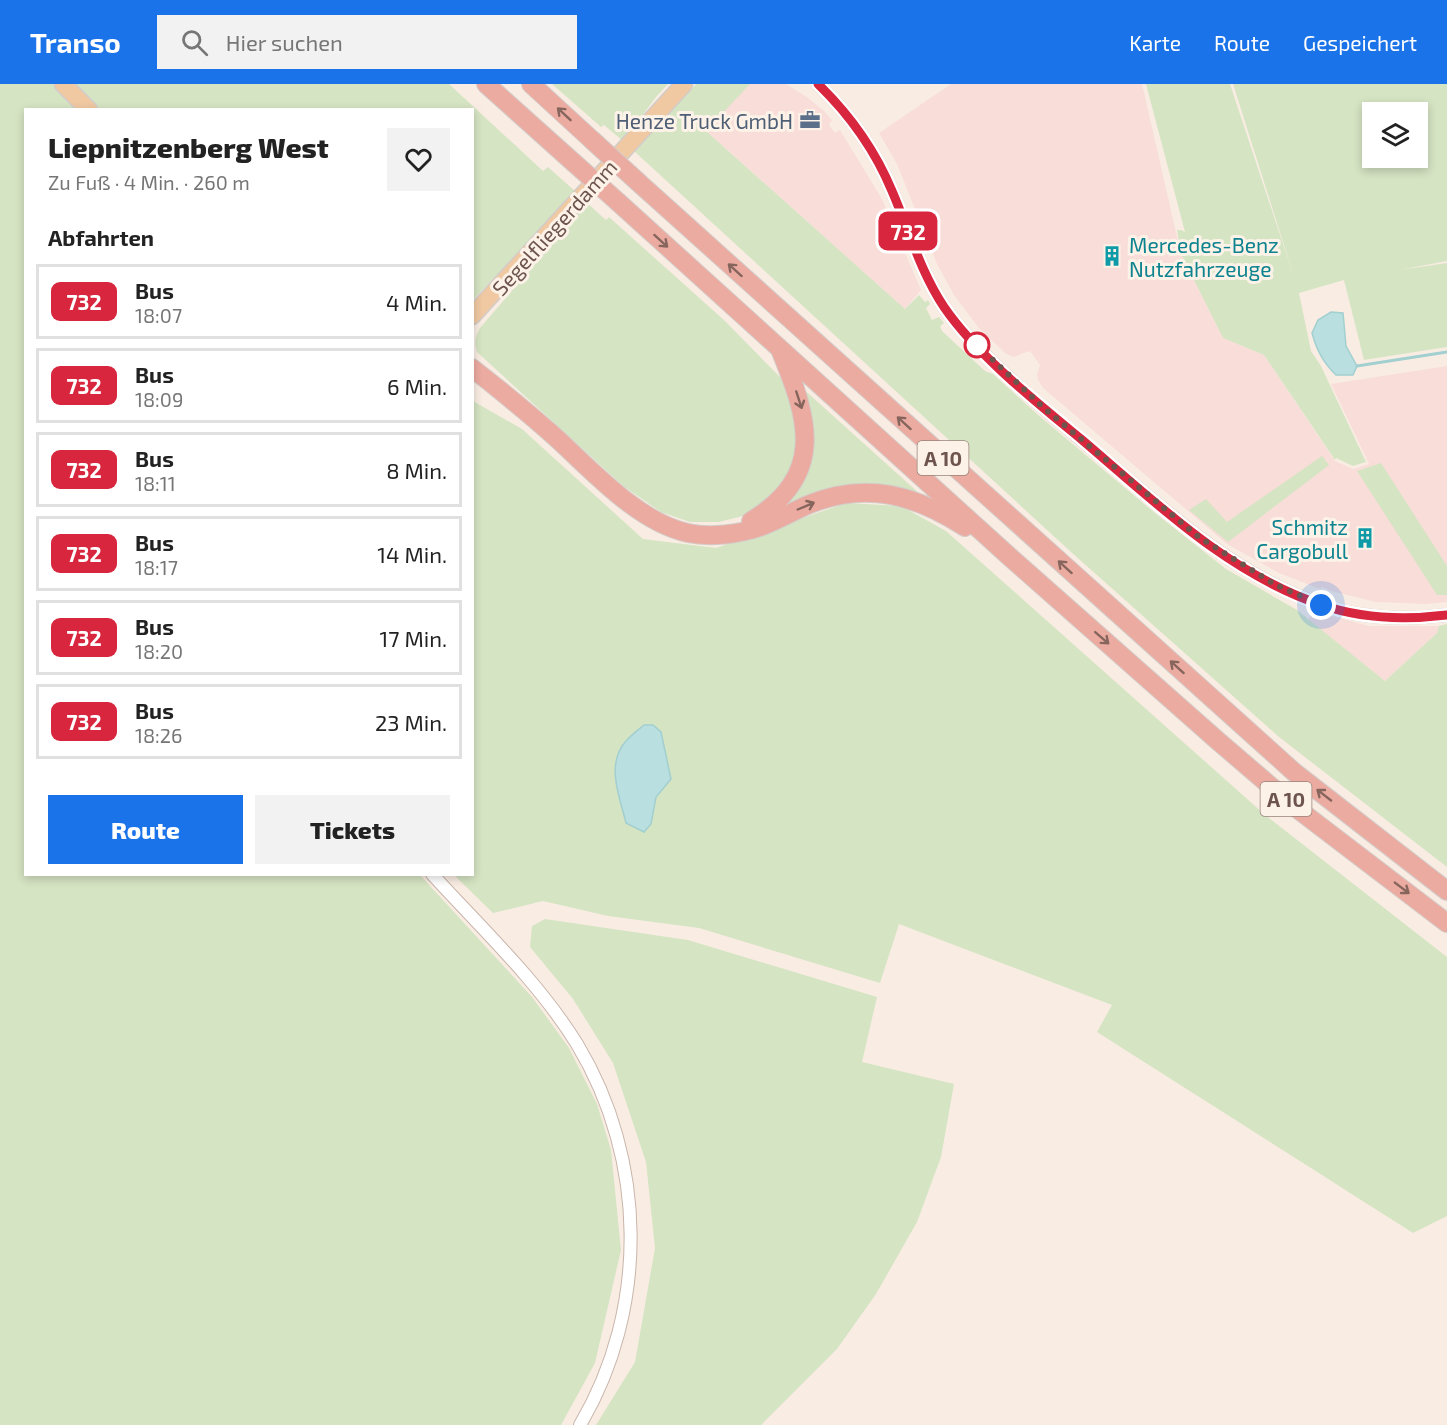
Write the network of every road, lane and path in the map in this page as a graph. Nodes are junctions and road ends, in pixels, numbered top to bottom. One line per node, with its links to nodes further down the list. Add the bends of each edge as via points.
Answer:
1 (63, 84): 6 (main road)
2 (486, 84): 8 (highway, A 10, one-way to 8, bridge)
3 (684, 84): 7 (main road, Segelfliegerdamm)
4 (818, 84): 12 (street, via 847,114 870,148 893,192 923,268 951,316 1045,409 1200,538 1276,585 1353,614 1398,618)
5 (533, 86): 14 (highway, A 10, one-way to 5, bridge, via 1294,772)
6 (87, 108)
7 (474, 314)
8 (778, 345): 10 (highway, one-way to 10, via 802,405 806,433 803,459 779,500); 11 (highway, A 10)
9 (474, 370): 10 (highway, via 643,513 690,533)
10 (732, 533): 11 (highway, one-way to 11, via 760,527 826,498 879,493 916,501 944,514)
11 (1011, 558): 15 (highway, A 10, one-way to 15, via 1295,807)
12 (1447, 615)
13 (434, 876): 16 (street, via 558,1016 595,1078 617,1138 629,1195 629,1282 617,1341 597,1394)
14 (1447, 891)
15 (1447, 923)
16 (580, 1425)

